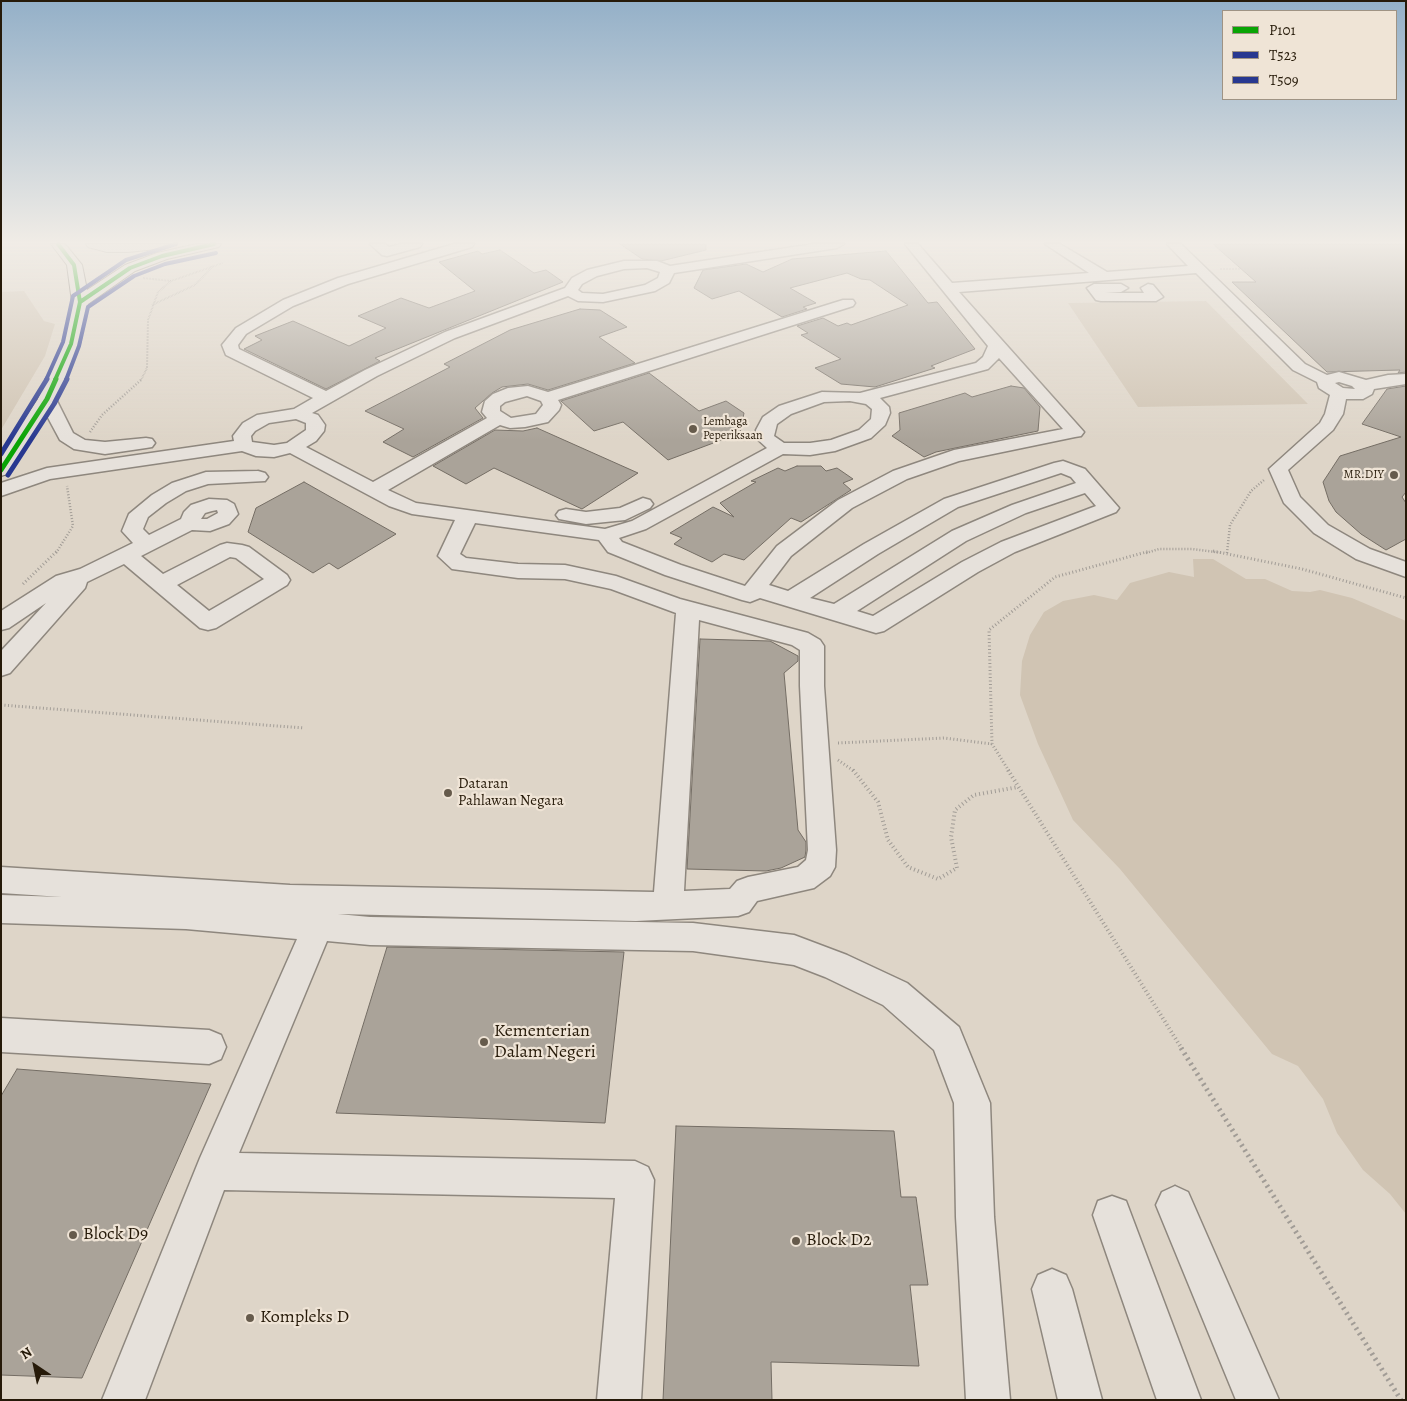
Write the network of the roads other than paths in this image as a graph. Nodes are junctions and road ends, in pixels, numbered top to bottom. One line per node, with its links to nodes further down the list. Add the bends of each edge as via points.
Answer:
1 (78, 309): 15 (main road, via 71,345)
2 (277, 309): 13 (street, via 241,331 230,346 232,352)
3 (518, 309): 13 (street, via 450,335)
4 (536, 309): 18 (street, via 461,340 385,377)
5 (828, 309): 14 (street)
6 (966, 309): 8 (street)
7 (1232, 309): 11 (street, via 1295,374)
8 (1002, 351): 10 (street, via 1007,368 991,378); 38 (street, via 1075,432 954,456 900,475 845,504 784,551)
9 (1406, 380): 11 (street, via 1388,380 1364,386 1349,379 1331,377)
10 (940, 385): 12 (street); 16 (street)
11 (1332, 387): 35 (street, via 1334,414 1327,426 1278,469 1291,499 1321,529 1363,554)
12 (864, 397): 16 (street); 20 (street, via 822,398 785,410 769,422 765,430)
13 (326, 398): 18 (street)
14 (548, 398): 17 (street, via 552,405 542,418 525,422); 17 (street, via 528,391 499,398 491,405 491,412)
15 (47, 399): 21 (street, via 66,436 80,445 105,448); 23 (main road)
16 (880, 407): 20 (street, via 879,421 865,434 825,448)
17 (498, 419): 26 (street)
18 (303, 429): 19 (street, via 280,415 263,419); 19 (street, via 274,451 256,450); 26 (street)
19 (247, 436): 21 (street); 22 (street)
20 (773, 443): 31 (street, via 625,514); 32 (street, via 639,525)
21 (138, 444): 22 (street)
22 (133, 462): 27 (street, via 29,478)
23 (1, 470)
24 (258, 477): 33 (street, via 206,478 179,487 159,499 139,514 132,531)
25 (1088, 485): 39 (street, via 1078,473 1063,467 951,504 871,549); 41 (street, via 959,536); 41 (street, via 1108,508 1000,551 876,625)
26 (381, 486): 28 (street)
27 (1, 490)
28 (417, 502): 29 (street); 31 (street)
29 (467, 517): 31 (street); 40 (street, via 449,556 460,564 518,571 565,572 616,583)
30 (191, 522): 33 (street)
31 (582, 524): 32 (street)
32 (606, 535): 38 (street, via 615,547 673,570 750,595)
33 (148, 544): 34 (street)
34 (126, 555): 36 (street); 37 (street)
35 (1406, 570)
36 (88, 574): 42 (street, via 64,581); 43 (street)
37 (162, 584): 37 (street, via 227,550 242,552 279,580 208,622)
38 (756, 589): 39 (street)
39 (791, 600): 41 (street)
40 (688, 609): 45 (street); 45 (street, via 800,639 812,646 822,850 820,866 804,879 748,890 738,902)
41 (837, 613)
42 (1, 622)
43 (1, 667)
44 (1, 880): 47 (street)
45 (668, 905): 47 (street)
46 (1, 909): 47 (street, via 186,915)
47 (322, 913): 50 (street); 56 (street, via 370,931 693,937 794,950 895,994 947,1039 972,1103 975,1217)
48 (1, 1035): 49 (street)
49 (209, 1047)
50 (213, 1171): 54 (street); 55 (street, via 636,1180)
51 (1175, 1205): 59 (street)
52 (1112, 1215): 58 (street)
53 (1052, 1289): 57 (street)
54 (123, 1400)
55 (619, 1400)
56 (988, 1400)
57 (1080, 1400)
58 (1179, 1400)
59 (1258, 1400)

